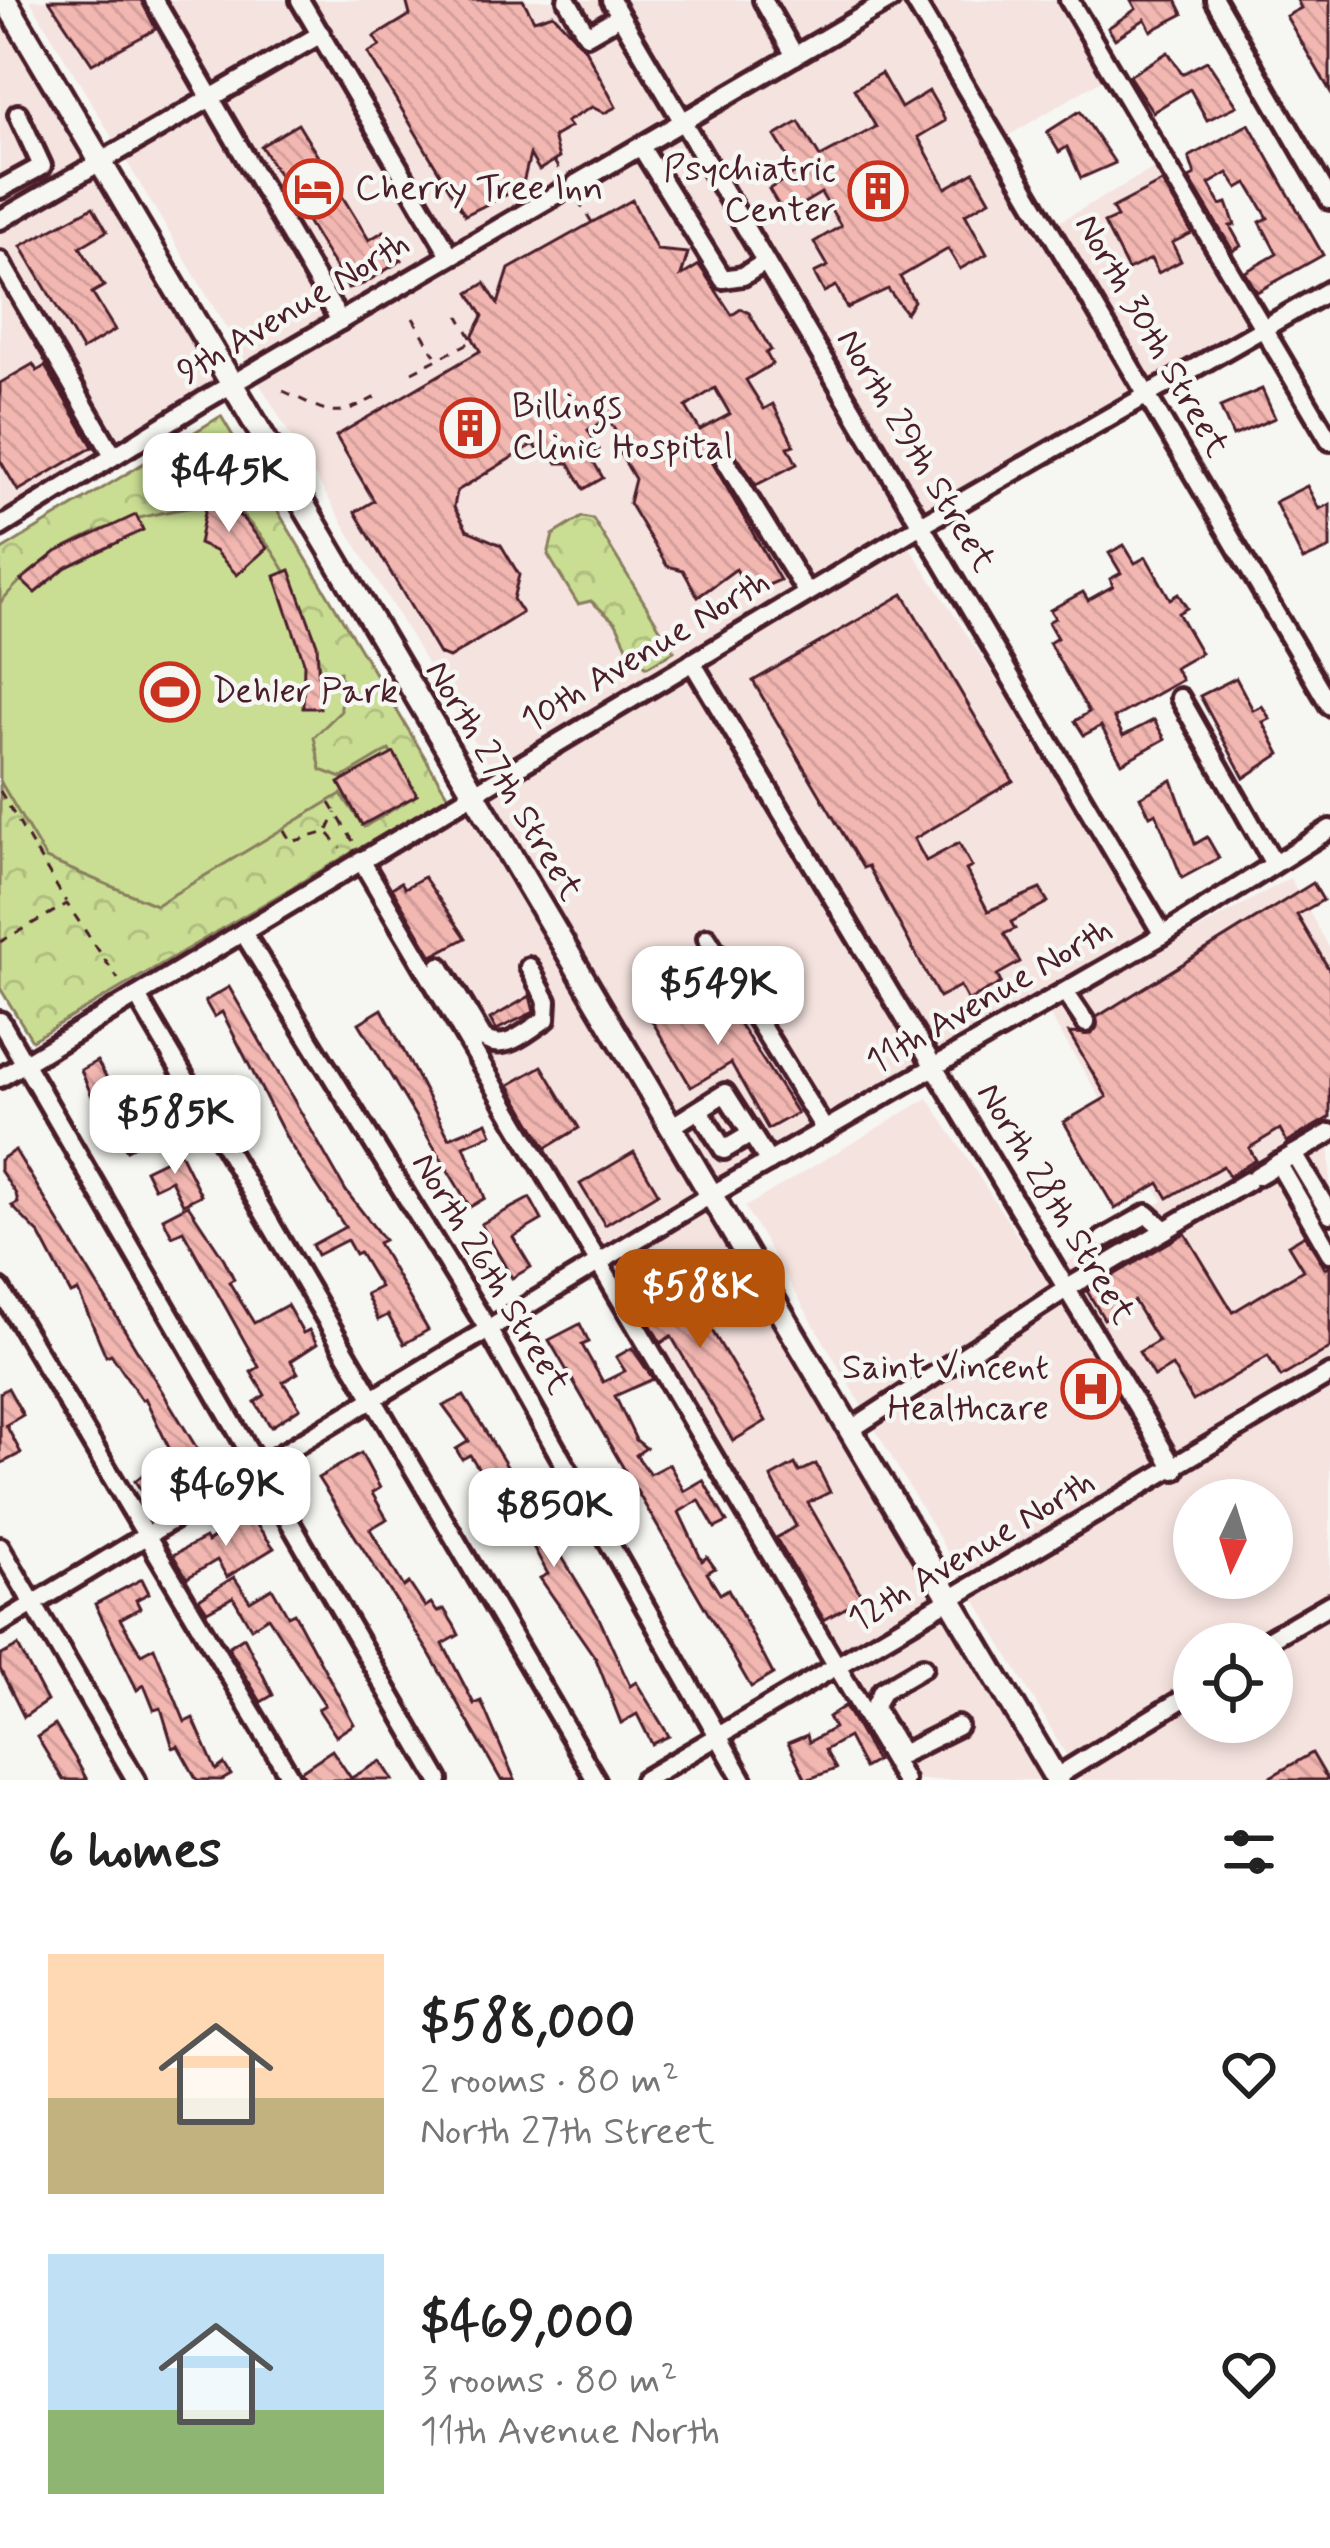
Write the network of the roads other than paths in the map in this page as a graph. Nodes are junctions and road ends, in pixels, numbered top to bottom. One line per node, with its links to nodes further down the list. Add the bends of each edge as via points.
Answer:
1 (5, 0): 17 (main road, North 27th Street)
2 (154, 0): 13 (street)
3 (300, 0): 11 (street)
4 (567, 0): 10 (street, via 587,35)
5 (763, 0): 12 (street)
6 (890, 0): 12 (street, 9th Avenue North)
7 (914, 0): 28 (street, North 30th Street)
8 (1070, 0): 26 (street)
9 (1215, 0): 19 (street)
10 (616, 8): 15 (street, North 29th Street)
11 (321, 34): 13 (street); 21 (street)
12 (796, 56): 15 (street, 9th Avenue North)
13 (212, 98): 17 (street); 25 (street)
14 (18, 114): 18 (street, via 42,166)
15 (683, 122): 16 (street, 9th Avenue North); 23 (street, North 29th Street)
16 (641, 147): 21 (street, 9th Avenue North); 23 (street, via 723,279)
17 (102, 163): 20 (street); 27 (main road, North 27th Street)
18 (0, 189)
19 (1330, 200)
20 (0, 220)
21 (450, 255): 25 (street, 9th Avenue North)
22 (0, 261): 30 (street)
23 (765, 262): 33 (street, North 29th Street)
24 (1330, 290): 26 (street, 10th Avenue North)
25 (340, 321): 27 (street, 9th Avenue North)
26 (1264, 328): 28 (street, 10th Avenue North); 29 (street)
27 (232, 386): 30 (street, 9th Avenue North); 38 (main road, North 27th Street)
28 (1148, 397): 33 (street, 10th Avenue North); 37 (street, North 30th Street)
29 (1330, 441)
30 (113, 455): 32 (street, 9th Avenue North)
31 (725, 460): 34 (street)
32 (2, 522)
33 (920, 525): 34 (street, 10th Avenue North); 43 (street, North 29th Street)
34 (807, 593): 35 (street, 10th Avenue North)
35 (692, 662): 38 (street, 10th Avenue North); 52 (street, North 28th Street)
36 (1180, 698): 41 (street)
37 (1330, 706)
38 (473, 796): 40 (street, 10th Avenue North); 55 (main road, North 27th Street)
39 (1330, 829): 41 (street, 11th Avenue North)
40 (361, 860): 42 (street, 10th Avenue North); 66 (street)
41 (1274, 864): 43 (street, 11th Avenue North)
42 (243, 932): 48 (street, 10th Avenue North); 69 (street, North 26th Street)
43 (1163, 935): 47 (street, 11th Avenue North)
44 (707, 938): 56 (street)
45 (440, 966): 46 (street, via 493,1046 546,1018 547,1001)
46 (529, 967)
47 (1065, 992): 50 (street); 52 (street, 11th Avenue North)
48 (137, 996): 51 (street, 10th Avenue North); 71 (street)
49 (0, 1021): 51 (street)
50 (1086, 1023)
51 (26, 1063): 53 (street, 10th Avenue North); 73 (street)
52 (935, 1067): 56 (street, 11th Avenue North); 68 (street, North 28th Street)
53 (0, 1078)
54 (699, 1110): 55 (street); 58 (street, via 724,1150); 58 (street, via 725,1093)
55 (671, 1127): 61 (main road, North 27th Street)
56 (825, 1130): 60 (street, 11th Avenue North)
57 (1330, 1133): 59 (street)
58 (751, 1134): 60 (street)
59 (1286, 1159): 62 (street); 63 (street); 65 (street)
60 (769, 1162): 61 (street, 11th Avenue North)
61 (711, 1195): 66 (street, 11th Avenue North); 72 (main road, North 27th Street)
62 (1330, 1214)
63 (1165, 1230): 64 (street, via 1147,1214); 68 (street)
64 (1102, 1239)
65 (1330, 1253)
66 (598, 1264): 69 (street, 11th Avenue North); 83 (street)
67 (0, 1288): 75 (street)
68 (1066, 1289): 72 (street); 74 (street, North 28th Street)
69 (488, 1329): 71 (street, 11th Avenue North); 86 (street, North 26th Street)
70 (1330, 1374): 74 (street, 12th Avenue North)
71 (373, 1401): 73 (street, 11th Avenue North); 91 (street)
72 (850, 1430): 77 (main road, North 27th Street)
73 (261, 1469): 75 (street, 11th Avenue North); 90 (street)
74 (1175, 1470): 77 (street, 12th Avenue North)
75 (148, 1538): 79 (street, 11th Avenue North); 89 (street)
76 (0, 1547): 79 (street)
77 (951, 1601): 83 (street, 12th Avenue North); 87 (main road, North 27th Street)
78 (1330, 1604): 81 (street)
79 (33, 1606): 80 (street, 11th Avenue North); 88 (street)
80 (0, 1624)
81 (1293, 1625)
82 (923, 1667): 85 (street, via 882,1691 874,1708 902,1754)
83 (838, 1669): 86 (street, 12th Avenue North); 94 (street)
84 (1173, 1705): 87 (street)
85 (958, 1726)
86 (718, 1738): 92 (street, 12th Avenue North); 93 (street, North 26th Street)
87 (1057, 1778)
88 (136, 1780)
89 (292, 1780)
90 (439, 1780)
91 (596, 1780)
92 (644, 1780)
93 (743, 1780)
94 (904, 1780)

